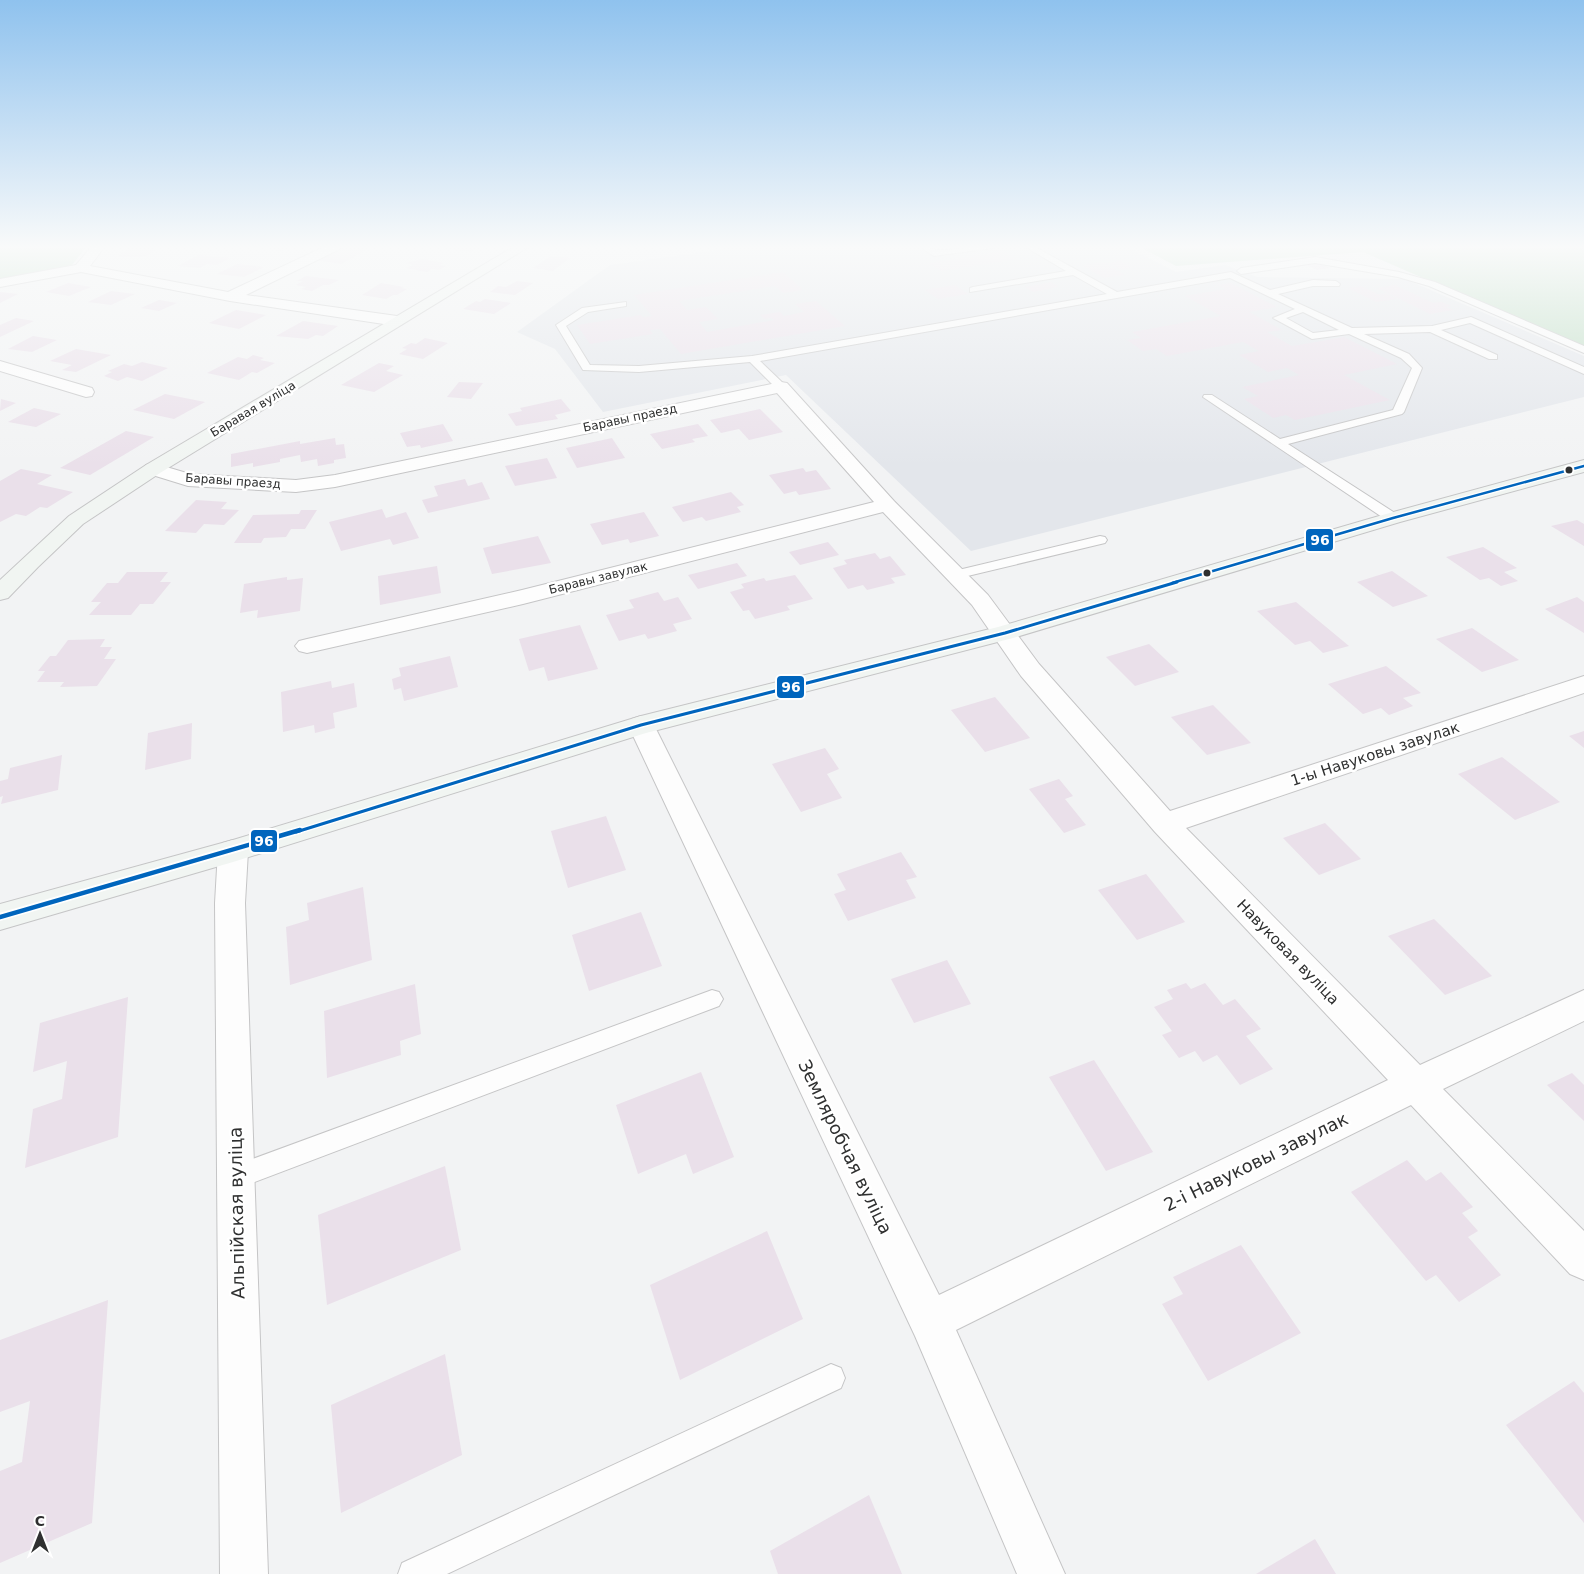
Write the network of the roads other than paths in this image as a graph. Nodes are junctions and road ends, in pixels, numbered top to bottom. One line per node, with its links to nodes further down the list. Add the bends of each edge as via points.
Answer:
1 (386, 319): 8 (street)
2 (400, 319): 8 (street, Баравая вуліца)
3 (570, 319): 13 (lane, via 561,325 587,368 639,369)
4 (972, 319): 13 (lane)
5 (1281, 319): 10 (lane, via 1312,336)
6 (1325, 319): 10 (lane)
7 (1514, 319): 11 (lane)
8 (397, 321): 21 (street, Баравая вуліца)
9 (1432, 329): 10 (lane); 12 (lane); 15 (lane, via 1471,320)
10 (1350, 331): 19 (lane, via 1405,356 1417,368 1398,412)
11 (1584, 350)
12 (1493, 357)
13 (752, 359): 16 (lane)
14 (0, 366): 17 (street)
15 (1584, 371)
16 (781, 387): 21 (street, Баравы праезд, via 335,481 296,486 188,480); 22 (street)
17 (86, 392)
18 (1208, 398): 19 (lane)
19 (1278, 443): 23 (lane)
20 (1584, 466): 23 (street)
21 (152, 469): 26 (street, Баравая вуліца, via 76,520)
22 (887, 505): 25 (street); 28 (street, Баравы завулак, via 523,597)
23 (1393, 518): 27 (street)
24 (1100, 540): 25 (lane)
25 (955, 575): 27 (street, via 980,600)
26 (0, 593)
27 (1005, 633): 30 (street); 31 (street, Навуковая вуліца, via 1030,670)
28 (307, 646)
29 (1584, 684): 31 (street, 1-ы Навуковы завулак)
30 (641, 725): 32 (street); 39 (street, Земляробчая вуліца)
31 (1165, 824): 36 (street, Навуковая вуліца)
32 (233, 851): 33 (street); 37 (street, Альпійская вуліца, via 230,903)
33 (0, 917)
34 (712, 999): 37 (lane)
35 (1584, 1005): 36 (street, 2-і Навуковы завулак)
36 (1416, 1084): 38 (street, Навуковая вуліца); 39 (street, 2-і Навуковы завулак)
37 (236, 1177): 41 (street, Альпійская вуліца)
38 (1584, 1260)
39 (930, 1321): 43 (street, Земляробчая вуліца)
40 (831, 1378): 42 (lane)
41 (244, 1574)
42 (413, 1574)
43 (1041, 1574)

